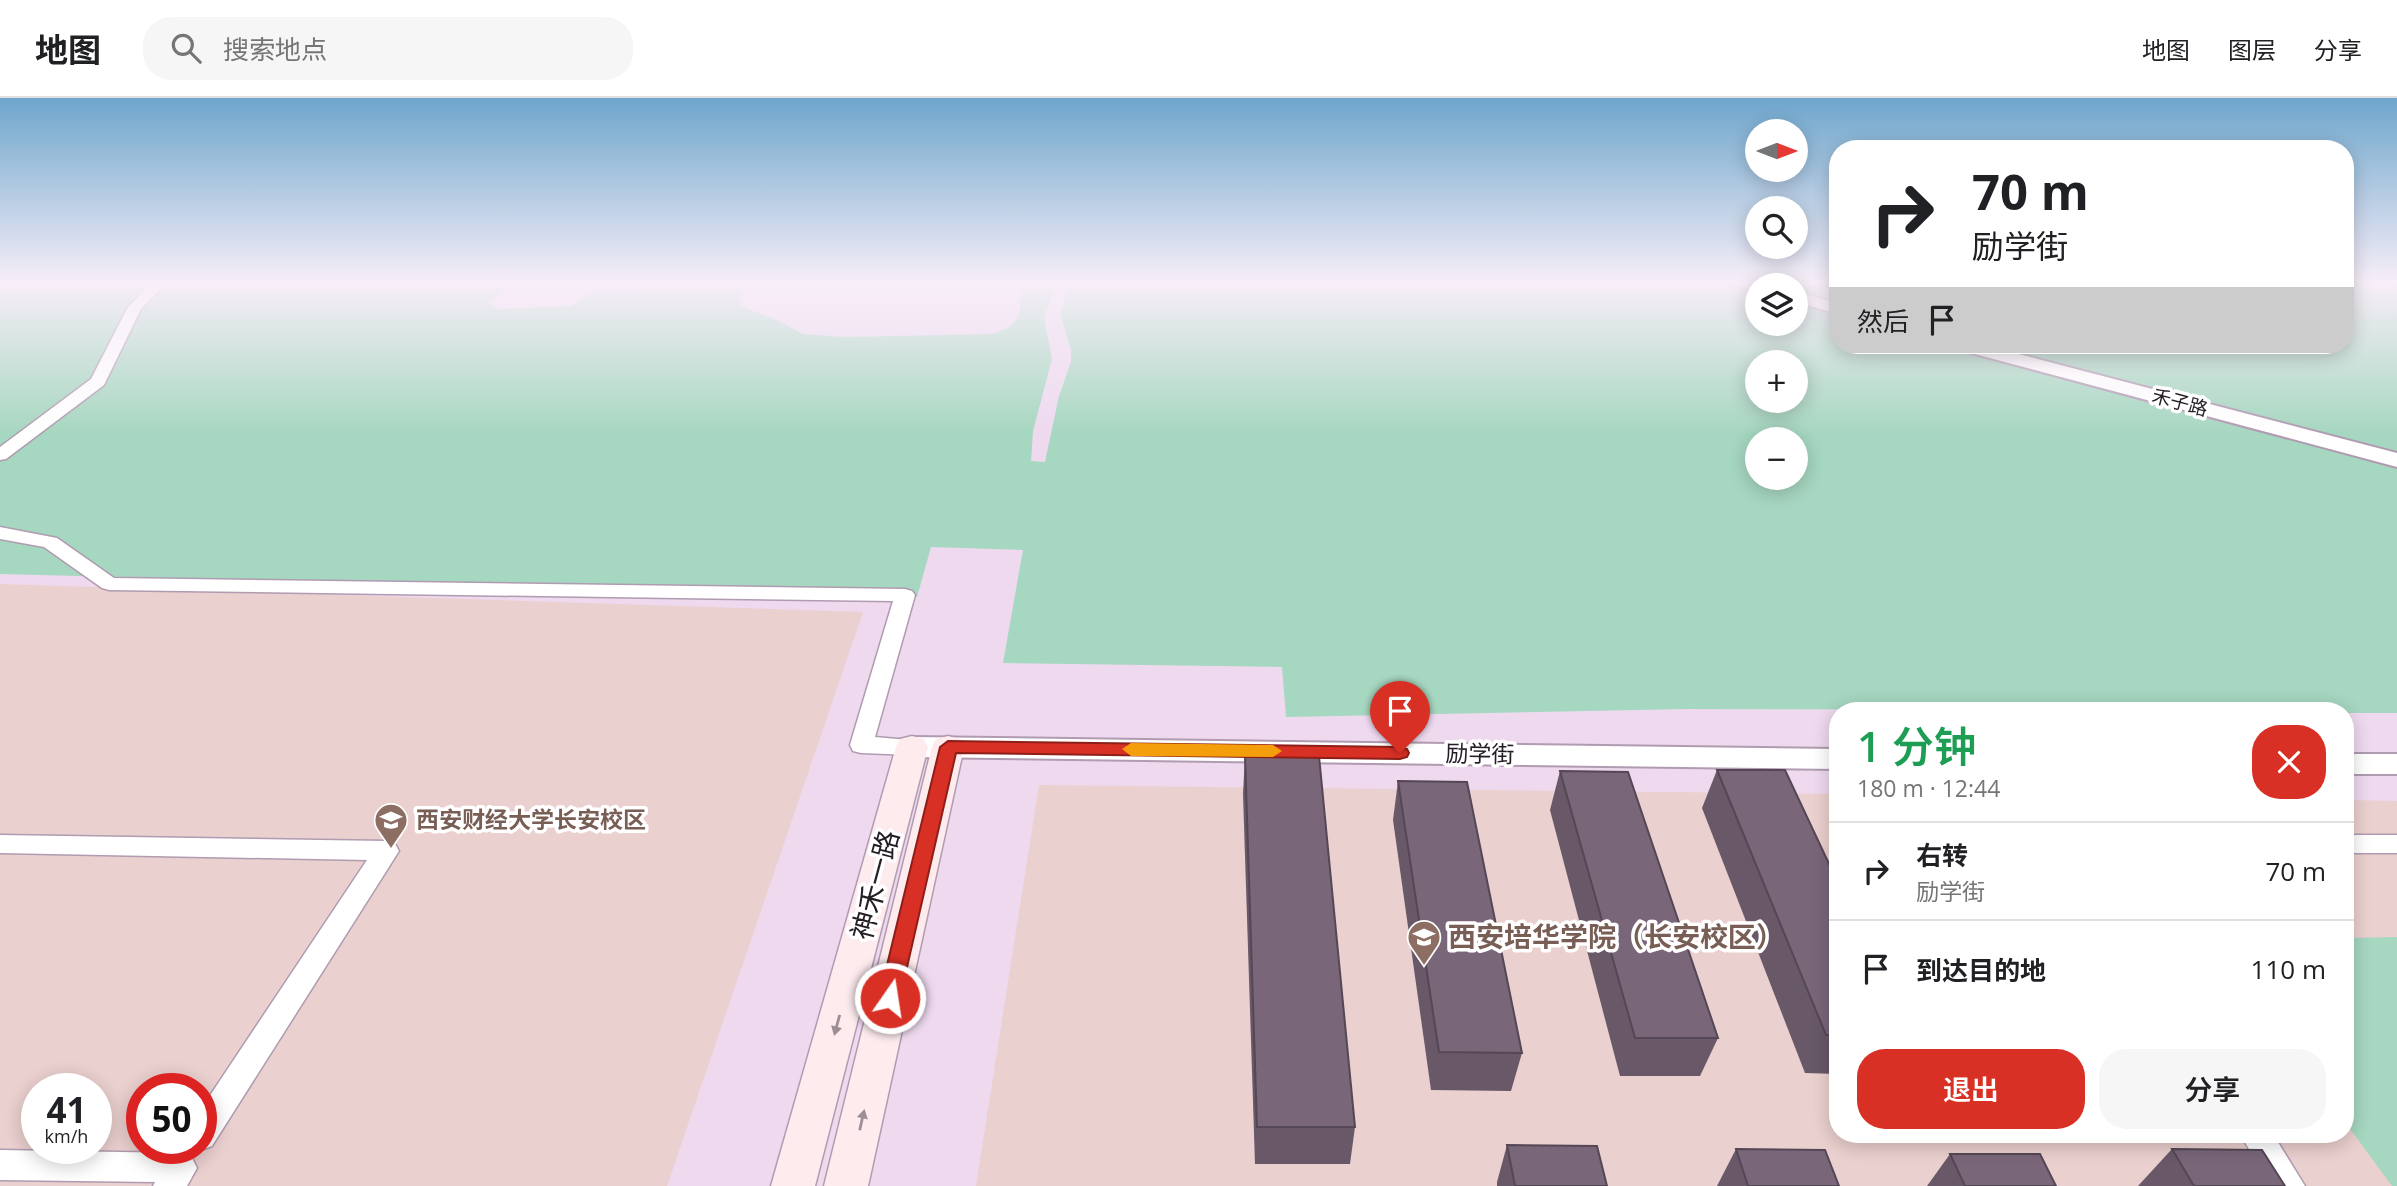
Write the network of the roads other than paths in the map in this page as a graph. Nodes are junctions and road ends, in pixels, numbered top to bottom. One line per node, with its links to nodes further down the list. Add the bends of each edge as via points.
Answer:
1 (122, 333): 3 (street, via 98,382)
2 (1997, 354): 4 (street, 禾子路)
3 (0, 455)
4 (2397, 460)
5 (0, 533): 6 (street, via 50,542 109,584 905,595 861,745)
6 (930, 747): 7 (street, 励学街); 17 (main road, 神禾一路, one-way to 17); 18 (main road, 神禾一路, one-way to 6)
7 (1829, 759)
8 (2354, 764): 9 (street)
9 (2397, 764)
10 (0, 844): 13 (street, via 386,851)
11 (2354, 844): 12 (street)
12 (2397, 844)
13 (217, 1111)
14 (2261, 1143): 19 (street)
15 (0, 1165): 16 (street)
16 (181, 1167)
17 (793, 1186)
18 (846, 1186)
19 (2289, 1186)

